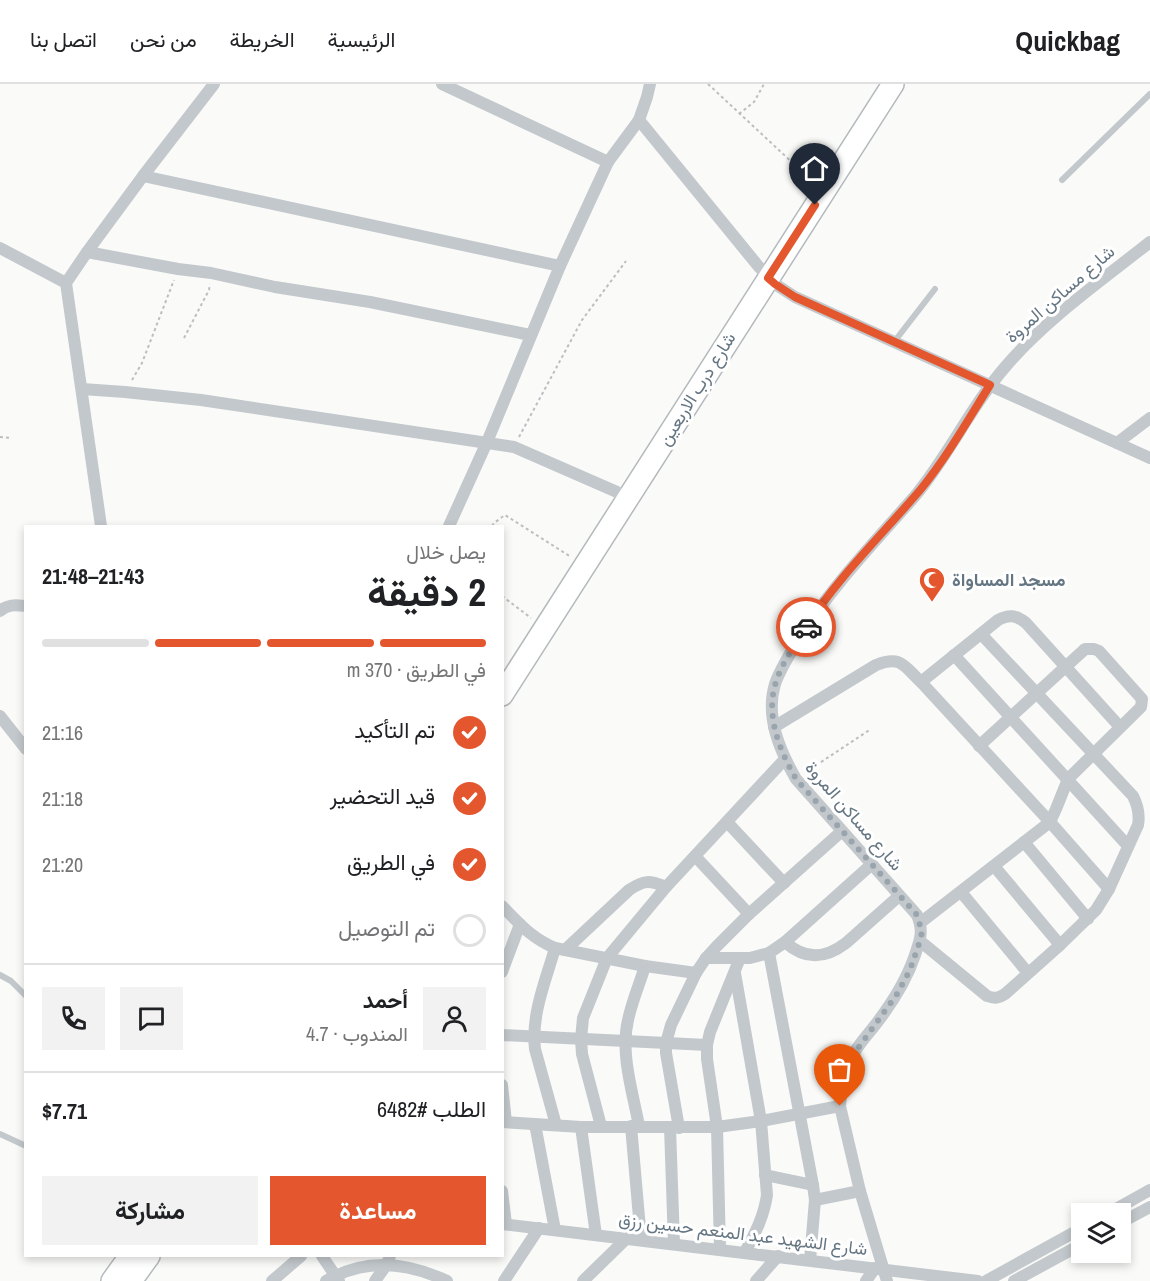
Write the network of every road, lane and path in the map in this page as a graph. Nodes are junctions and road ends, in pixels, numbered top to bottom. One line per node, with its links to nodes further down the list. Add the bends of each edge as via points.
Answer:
1 (214, 84): 12 (street)
2 (442, 84): 11 (street)
3 (650, 84): 10 (street)
4 (708, 84): 9 (path)
5 (764, 84): 9 (path, via 754,102)
6 (876, 84): 14 (highway, شارع درب الاربعين)
7 (893, 84): 21 (highway, شارع درب الاربعين)
8 (1150, 94): 13 (lane)
9 (739, 114): 14 (path)
10 (639, 120): 11 (street); 21 (street)
11 (608, 162): 19 (street)
12 (143, 176): 17 (street); 19 (street)
13 (1062, 180)
14 (814, 182): 21 (highway, شارع درب الاربعين)
15 (1150, 242): 28 (street, شارع مساكن المروة, via 1044,328)
16 (0, 248): 23 (street)
17 (87, 252): 20 (street); 23 (street)
18 (626, 261): 36 (path, via 582,320)
19 (560, 266): 25 (street)
20 (178, 269): 22 (street); 30 (path, via 142,363)
21 (764, 272): 27 (street, via 795,297); 38 (highway, شارع درب الاربعين); 49 (highway, شارع درب الاربعين)
22 (211, 273): 25 (street); 26 (path, via 209,290)
23 (66, 283): 29 (street)
24 (935, 289): 27 (lane)
25 (530, 335): 34 (street)
26 (184, 338)
27 (894, 342): 28 (street)
28 (990, 385): 35 (street); 57 (street, شارع مساكن المروة, via 923,486 845,574 808,624 775,685)
29 (82, 389): 30 (street); 39 (street)
30 (125, 392): 34 (street)
31 (1150, 417): 35 (street)
32 (0, 437): 33 (path)
33 (12, 438)
34 (487, 442): 36 (street); 40 (street)
35 (1117, 442): 37 (street)
36 (514, 447): 38 (street)
37 (1150, 458)
38 (617, 492): 42 (highway, شارع درب الاربعين)
39 (101, 525)
40 (449, 525)
41 (493, 525): 42 (path, via 505,515)
42 (573, 559): 46 (highway, شارع درب الاربعين)
43 (504, 597): 46 (path)
44 (24, 606): 45 (street, via 11,605)
45 (0, 611)
46 (535, 620): 49 (highway, شارع درب الاربعين)
47 (981, 634): 48 (street); 50 (street, via 1005,616 1020,618); 54 (street)
48 (954, 655): 52 (street); 56 (street)
49 (519, 656): 51 (highway, شارع درب الاربعين); 53 (highway, شارع درب الاربعين)
50 (1065, 666): 54 (street); 58 (street); 58 (street, via 1085,649 1102,654 1143,702)
51 (504, 669)
52 (921, 682): 57 (street, via 902,663 886,661); 61 (street)
53 (504, 690)
54 (1037, 693): 56 (street); 62 (street)
55 (0, 716): 60 (street)
56 (1010, 717): 61 (street); 65 (street)
57 (774, 727): 63 (street, شارع مساكن المروة)
58 (1120, 727): 62 (street)
59 (871, 729): 64 (path)
60 (24, 746)
61 (979, 746): 67 (street)
62 (1094, 753): 65 (street); 70 (street, via 1138,805 1138,825)
63 (785, 759): 64 (street, شارع مساكن المروة); 66 (street)
64 (796, 779): 68 (street, شارع مساكن المروة)
65 (1068, 779): 67 (street); 70 (street)
66 (727, 822): 71 (street); 74 (street)
67 (1050, 822): 69 (street); 76 (street)
68 (842, 831): 72 (street, شارع مساكن المروة); 74 (street)
69 (1024, 842): 73 (street); 81 (street)
70 (1128, 846): 76 (street)
71 (694, 856): 75 (street); 80 (street)
72 (872, 864): 78 (street, شارع مساكن المروة); 85 (street)
73 (994, 866): 77 (street); 86 (street)
74 (784, 883): 80 (street)
75 (666, 887): 87 (street, via 653,882 639,883); 89 (street)
76 (1109, 890): 81 (street)
77 (961, 892): 82 (street); 96 (street)
78 (899, 896): 82 (street, شارع مساكن المروة); 85 (street, via 837,950 816,956 794,950)
79 (504, 908): 83 (street)
80 (749, 914): 90 (street)
81 (1088, 919): 86 (street)
82 (920, 923): 84 (street)
83 (520, 924): 87 (street, via 542,943); 93 (street)
84 (920, 941): 96 (street, via 993,998 1000,998); 105 (street, via 897,994 851,1060 843,1079)
85 (785, 942): 88 (street)
86 (1060, 945): 96 (street)
87 (560, 949): 89 (street); 100 (street, via 536,1014)
88 (769, 952): 91 (street); 106 (street)
89 (607, 958): 92 (street); 101 (street, via 583,1018)
90 (706, 958): 91 (street); 95 (street)
91 (740, 958): 94 (street)
92 (645, 966): 95 (street); 102 (street, via 628,1020)
93 (504, 967)
94 (735, 971): 104 (street); 107 (street)
95 (696, 973): 103 (street)
96 (1028, 973)
97 (0, 975): 98 (lane)
98 (24, 994)
99 (504, 1035): 100 (street)
100 (534, 1037): 101 (street); 110 (street)
101 (581, 1039): 102 (street); 112 (street)
102 (626, 1041): 103 (street); 113 (street)
103 (666, 1043): 104 (street); 114 (street)
104 (707, 1045): 115 (street)
105 (840, 1106): 106 (street); 121 (street)
106 (800, 1113): 107 (street); 119 (street)
107 (761, 1121): 115 (street); 118 (street)
108 (504, 1122): 109 (street)
109 (535, 1124): 110 (street); 128 (street)
110 (556, 1125): 111 (street)
111 (581, 1126): 112 (street); 130 (street)
112 (601, 1126): 113 (street)
113 (635, 1126): 114 (street); 132 (street)
114 (675, 1127): 115 (street); 133 (street)
115 (717, 1127): 134 (street)
116 (0, 1134): 117 (lane)
117 (24, 1143)
118 (765, 1175): 119 (street); 136 (street, via 766,1205)
119 (813, 1185): 122 (street)
120 (1150, 1190): 123 (street)
121 (860, 1191): 122 (street); 144 (street)
122 (815, 1200): 143 (street)
123 (1127, 1203)
124 (1150, 1207): 125 (street)
125 (1131, 1217)
126 (504, 1224): 127 (street, شارع الشهيد عبد المنعم حسين رزق)
127 (539, 1228): 128 (street, شارع الشهيد عبد المنعم حسين رزق); 152 (street)
128 (555, 1230): 130 (street, شارع الشهيد عبد المنعم حسين رزق)
129 (1071, 1234): 157 (street)
130 (596, 1235): 131 (street, شارع الشهيد عبد المنعم حسين رزق)
131 (627, 1238): 132 (street, شارع الشهيد عبد المنعم حسين رزق); 153 (street)
132 (641, 1240): 133 (street, شارع الشهيد عبد المنعم حسين رزق)
133 (674, 1244): 134 (street, شارع الشهيد عبد المنعم حسين رزق)
134 (720, 1249): 136 (street, شارع الشهيد عبد المنعم حسين رزق)
135 (1071, 1250): 158 (street)
136 (745, 1252): 137 (street, شارع الشهيد عبد المنعم حسين رزق)
137 (778, 1256): 143 (street, شارع الشهيد عبد المنعم حسين رزق); 154 (street)
138 (129, 1257): 147 (highway)
139 (148, 1257): 148 (highway)
140 (300, 1257): 149 (street)
141 (322, 1257): 145 (street)
142 (389, 1260): 145 (street); 150 (street); 151 (street)
143 (810, 1260): 144 (street, شارع الشهيد عبد المنعم حسين رزق)
144 (881, 1273): 146 (street, شارع الشهيد عبد المنعم حسين رزق); 155 (street)
145 (333, 1279)
146 (957, 1280): 156 (street, شارع الشهيد عبد المنعم حسين رزق)
147 (112, 1281)
148 (131, 1281)
149 (272, 1281)
150 (375, 1281)
151 (447, 1281)
152 (504, 1281)
153 (583, 1281)
154 (756, 1281)
155 (866, 1281)
156 (978, 1281)
157 (986, 1281)
158 (1014, 1281)

